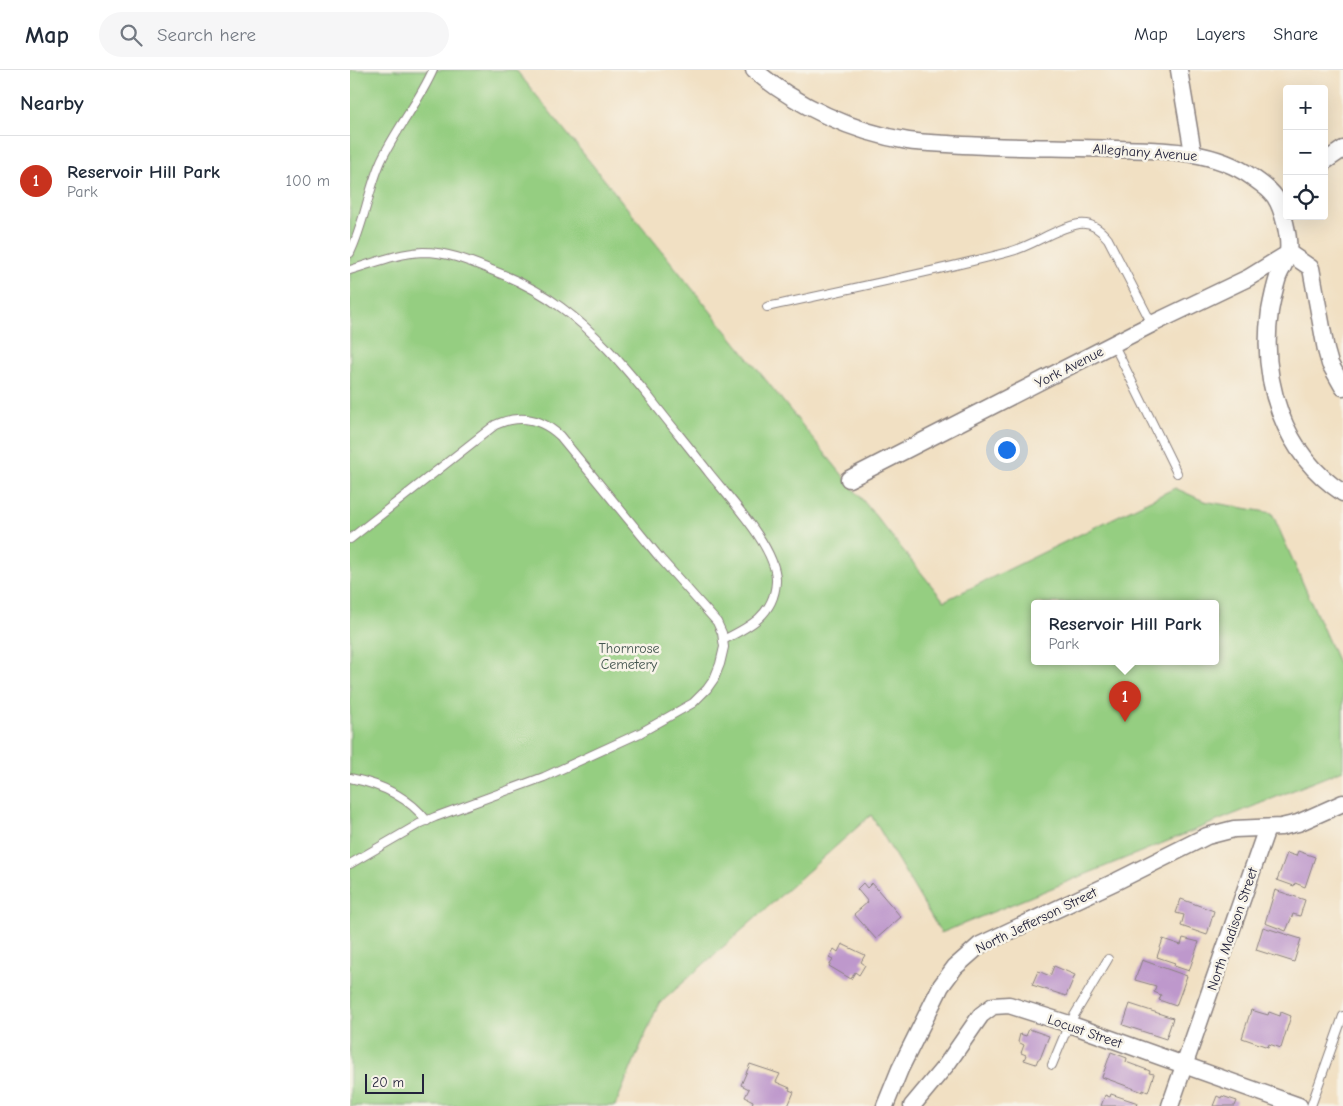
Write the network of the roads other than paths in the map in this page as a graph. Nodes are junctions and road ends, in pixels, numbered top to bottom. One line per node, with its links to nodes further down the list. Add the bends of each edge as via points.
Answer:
1 (433, 70): 8 (lane, via 382,159)
2 (754, 70): 5 (street, Alleghany Avenue, via 784,92 826,115 863,130 909,141)
3 (1179, 70): 5 (street)
4 (1343, 149): 6 (street)
5 (1193, 153): 7 (street, Alleghany Avenue, via 1241,170)
6 (1328, 159)
7 (1281, 193): 9 (street, Alleghany Avenue)
8 (350, 253)
9 (1288, 253): 12 (street, York Avenue, via 1248,278); 14 (street, via 1311,268 1326,350); 17 (street, Alleghany Avenue, via 1270,312 1272,388 1278,409 1298,448 1320,475)
10 (350, 270): 19 (lane, via 406,254 434,253 458,257 535,290 562,307 597,337 685,442 772,558 776,583 768,608 754,624)
11 (767, 307): 12 (lane, via 1020,249 1082,223 1101,230 1108,239)
12 (1152, 324): 13 (street, York Avenue)
13 (1114, 345): 15 (lane); 16 (street, York Avenue)
14 (1343, 387)
15 (1177, 472)
16 (849, 479)
17 (1343, 493)
18 (350, 539): 19 (lane, via 495,425 516,418 537,421 560,436 715,620)
19 (723, 640): 22 (lane, via 722,657 714,679 687,708 544,777)
20 (350, 778): 22 (lane, via 395,793)
21 (1343, 803): 23 (street, via 1298,823)
22 (427, 820): 24 (lane)
23 (1267, 828): 29 (street, North Madison Street); 30 (street, North Jefferson Street, via 1234,829 1207,836 973,950 955,966 941,986)
24 (350, 864)
25 (1108, 959): 27 (lane)
26 (1343, 1016): 34 (lane)
27 (1069, 1024): 28 (lane); 29 (street, Locust Street); 31 (street, Locust Street, via 1009,1006 994,1006 981,1015 947,1064)
28 (1052, 1065)
29 (1184, 1066): 32 (street, North Madison Street); 33 (street, Locust Street)
30 (885, 1106)
31 (912, 1106)
32 (1170, 1106)
33 (1298, 1106)
34 (1311, 1106)

